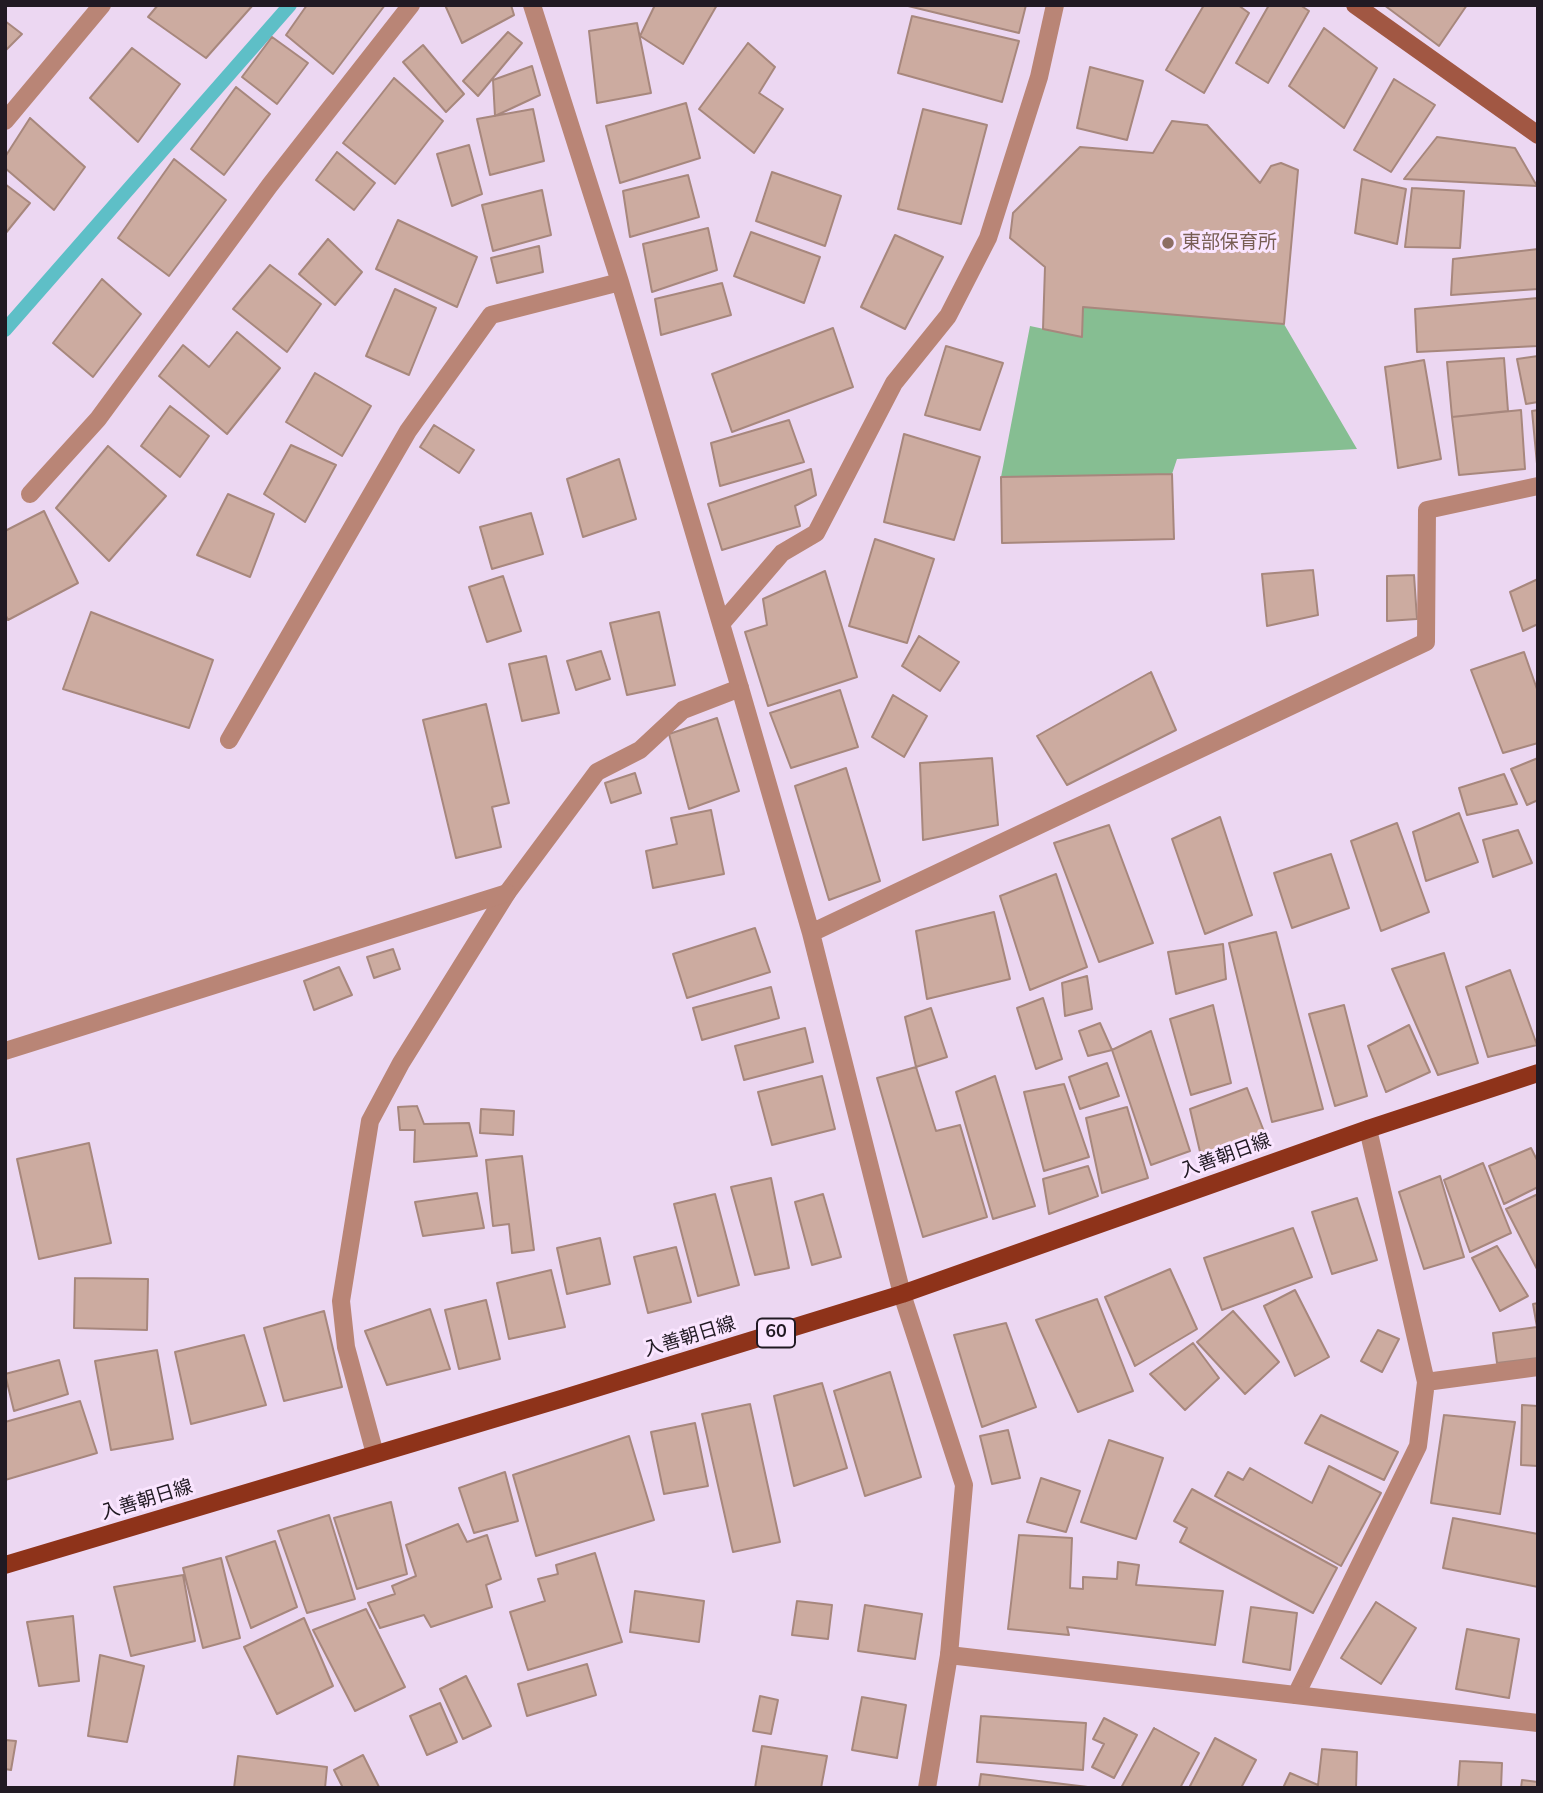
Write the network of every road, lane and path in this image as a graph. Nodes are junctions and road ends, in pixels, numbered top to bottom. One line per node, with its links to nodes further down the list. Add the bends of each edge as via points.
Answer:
1 (103, 5): 6 (street)
2 (411, 5): 10 (street, via 98,419)
3 (532, 5): 8 (street)
4 (1055, 5): 11 (street, via 1039,77 988,239 948,316 894,383 816,533 782,553)
5 (1355, 5): 7 (main road)
6 (5, 121)
7 (1538, 135)
8 (620, 282): 11 (street); 13 (street, via 491,315 408,431)
9 (1538, 486): 15 (street, via 1427,510 1426,642)
10 (30, 494)
11 (721, 624): 12 (street)
12 (740, 688): 14 (street, via 683,710 640,750 597,772); 15 (street)
13 (229, 740)
14 (507, 893): 16 (street); 22 (street, via 370,1121 341,1301 346,1347)
15 (811, 933): 19 (street)
16 (5, 1051)
17 (1538, 1073): 18 (main road, 入善朝日線 / 60)
18 (1368, 1129): 19 (main road, 入善朝日線 / 60); 21 (street)
19 (902, 1294): 22 (main road, 入善朝日線 / 60); 24 (street, via 964,1485)
20 (1538, 1367): 21 (street)
21 (1426, 1382): 25 (street, via 1418,1446)
22 (376, 1454): 23 (main road, 入善朝日線 / 60)
23 (5, 1565)
24 (949, 1655): 25 (street); 27 (street)
25 (1296, 1695): 26 (street)
26 (1538, 1723)
27 (927, 1788)

